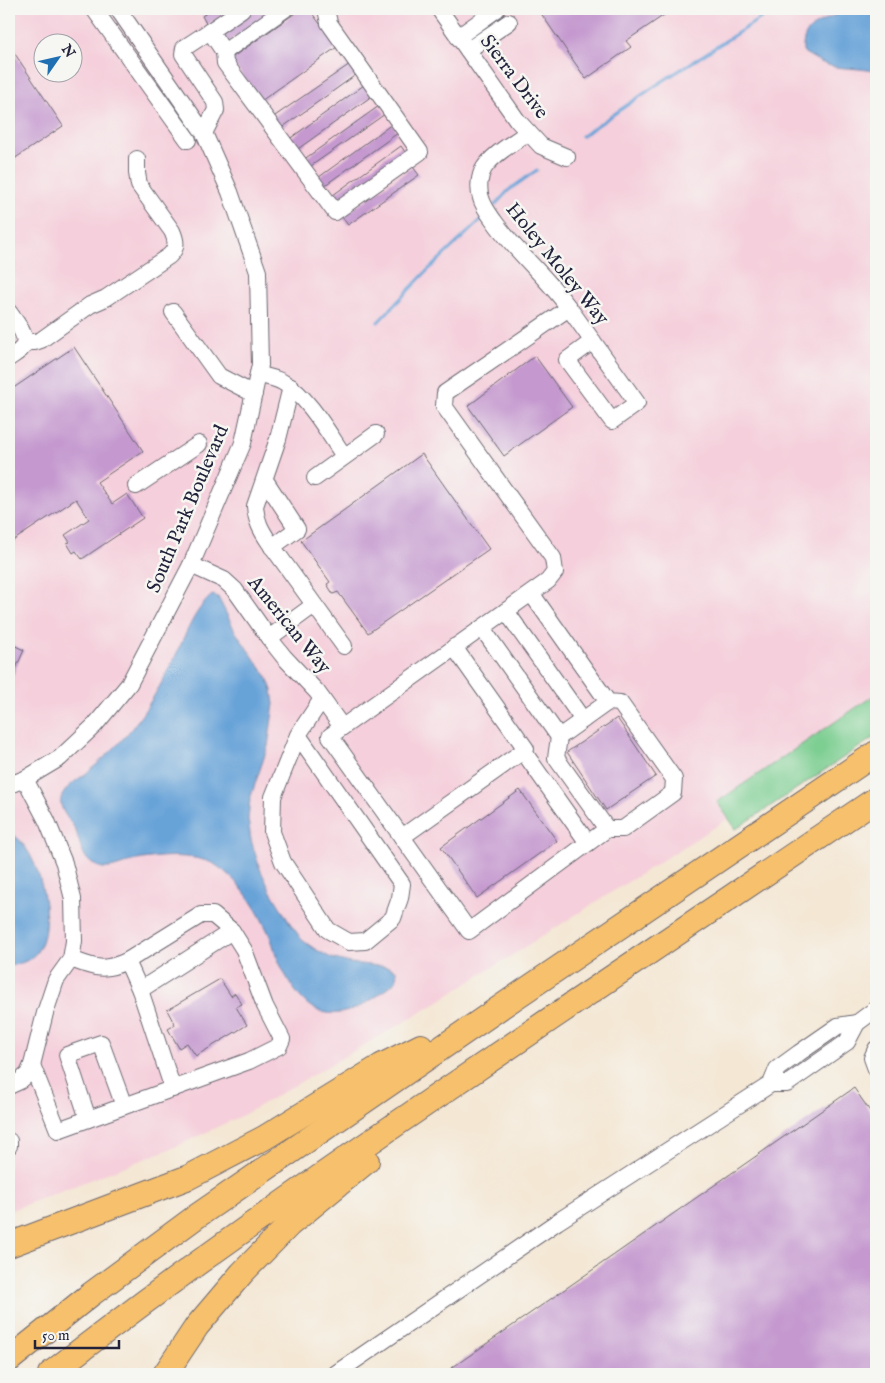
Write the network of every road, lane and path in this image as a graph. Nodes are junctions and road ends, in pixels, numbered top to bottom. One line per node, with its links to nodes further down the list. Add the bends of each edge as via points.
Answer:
1 (94, 9): 14 (street)
2 (118, 9): 13 (street, South Park Boulevard)
3 (242, 9): 9 (street)
4 (285, 9): 11 (street)
5 (326, 9): 11 (street, via 329,23 420,152 335,212 225,63)
6 (439, 9): 10 (street, Sierra Drive)
7 (497, 9): 10 (street)
8 (509, 22): 10 (street)
9 (210, 31): 11 (street); 13 (street, via 184,48 183,54 215,102 216,110)
10 (463, 43): 12 (street, Sierra Drive)
11 (224, 52)
12 (528, 132): 15 (street, Sierra Drive, via 541,146); 17 (street, Holey Moley Way, via 491,159 483,169 480,197 505,236)
13 (204, 133): 23 (street, South Park Boulevard, via 230,192 258,272)
14 (188, 140)
15 (567, 157)
16 (137, 159): 20 (street, via 140,185 172,231 176,239 175,249 41,340)
17 (569, 308): 21 (street, Holey Moley Way); 34 (street, via 444,393 444,406 553,558 555,572)
18 (9, 312): 20 (street)
19 (173, 312): 25 (street, via 219,376)
20 (25, 342): 22 (street, via 23,348)
21 (593, 342): 21 (street, Holey Moley Way, via 637,403 612,422 567,360)
22 (9, 358)
23 (258, 374): 24 (street); 25 (street, South Park Boulevard)
24 (291, 387): 28 (street); 30 (street)
25 (254, 394): 33 (street, South Park Boulevard, via 243,443)
26 (376, 434): 28 (street)
27 (199, 444): 31 (street)
28 (344, 456): 29 (street)
29 (315, 478)
30 (265, 480): 32 (street, via 255,506 256,516 258,526); 32 (street, via 297,529)
31 (136, 486)
32 (272, 547): 35 (street)
33 (191, 565): 38 (street, American Way, via 224,580 235,590); 49 (street, South Park Boulevard, via 129,684 60,758)
34 (531, 593): 36 (street); 42 (street)
35 (314, 605): 38 (street); 39 (street)
36 (506, 611): 37 (street); 43 (street)
37 (482, 628): 40 (street); 46 (street)
38 (269, 638): 41 (street, American Way)
39 (344, 646)
40 (454, 647): 44 (street); 47 (street, via 526,750)
41 (322, 699): 44 (street, American Way); 45 (street)
42 (608, 702): 43 (street); 52 (street, via 620,703 674,780 674,793 623,829)
43 (583, 720): 46 (street)
44 (342, 727): 53 (street, via 330,736)
45 (298, 735): 45 (street, via 402,884 393,918 365,941 349,942 328,930 283,862 272,832 273,797)
46 (559, 737): 52 (street, via 556,758)
47 (523, 751): 53 (street); 54 (street)
48 (876, 753): 59 (highway)
49 (24, 779): 50 (street, South Park Boulevard); 56 (street, via 47,821 64,863 73,899)
50 (9, 785)
51 (876, 799): 62 (highway)
52 (607, 829): 54 (street)
53 (402, 837): 54 (street, via 469,931)
54 (588, 843)
55 (232, 931): 57 (street, via 214,915 201,915); 58 (street); 66 (street, via 244,950 282,1040 279,1046 250,1061)
56 (71, 959): 57 (street, via 104,969); 63 (street, via 56,980)
57 (127, 961): 58 (street)
58 (140, 990): 66 (street)
59 (514, 998): 71 (highway, via 381,1066 264,1138 189,1177); 72 (highway, via 197,1216)
60 (876, 1009): 75 (street, via 857,1023 847,1042 795,1079 787,1084 771,1084 557,1222)
61 (876, 1049): 64 (street, via 872,1058)
62 (493, 1058): 73 (highway, via 219,1247); 74 (highway, via 289,1225 197,1326)
63 (32, 1065): 65 (street, via 24,1078); 68 (street, via 58,1130)
64 (876, 1069)
65 (9, 1086)
66 (173, 1089): 67 (street)
67 (124, 1106): 68 (street); 68 (street, via 101,1044 67,1055)
68 (88, 1119)
69 (9, 1141): 70 (street)
70 (9, 1146)
71 (9, 1245)
72 (9, 1360)
73 (50, 1374)
74 (165, 1374)
75 (335, 1374)

